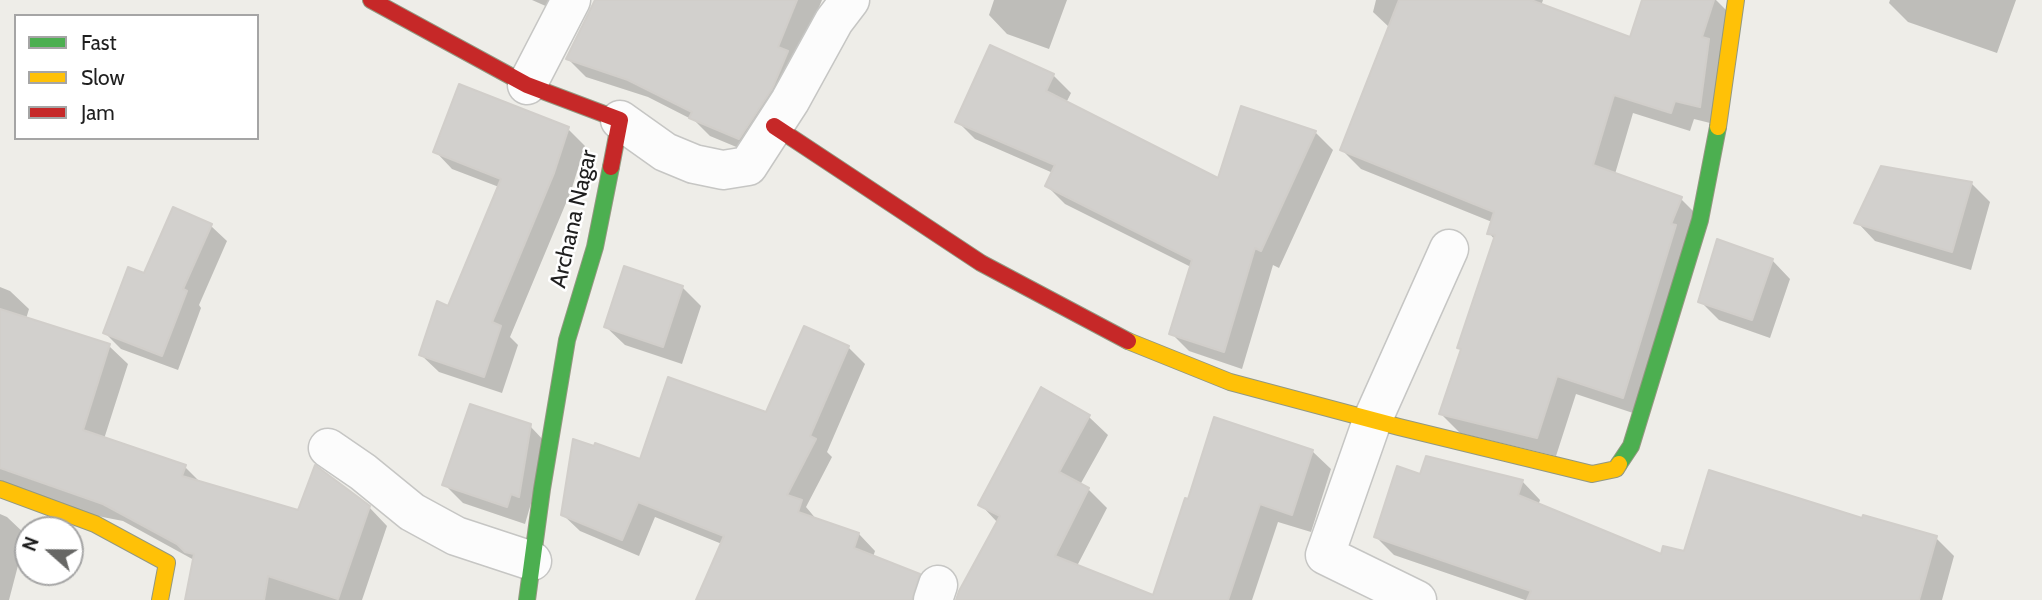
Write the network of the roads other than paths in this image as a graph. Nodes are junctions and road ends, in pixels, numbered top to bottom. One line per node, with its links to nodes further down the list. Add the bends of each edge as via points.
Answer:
1 (570, 0): 5 (street)
2 (850, 0): 7 (street)
3 (1735, 0): 9 (street, via 1723,102 1700,220 1631,446 1616,469 1592,474)
4 (376, 2): 5 (street)
5 (527, 85): 6 (street)
6 (620, 120): 7 (street, via 665,152 723,170 748,166); 12 (street, Archana Nagar, via 595,247 567,340)
7 (774, 126): 9 (street, via 981,263 1106,331 1230,382)
8 (1449, 249): 9 (street)
9 (1372, 421): 15 (street, via 1325,555)
10 (328, 448): 12 (street, via 412,512 456,536)
11 (0, 489): 13 (street, via 95,524 167,564)
12 (532, 561): 14 (street, Archana Nagar)
13 (160, 600)
14 (527, 600)
15 (1417, 600)

